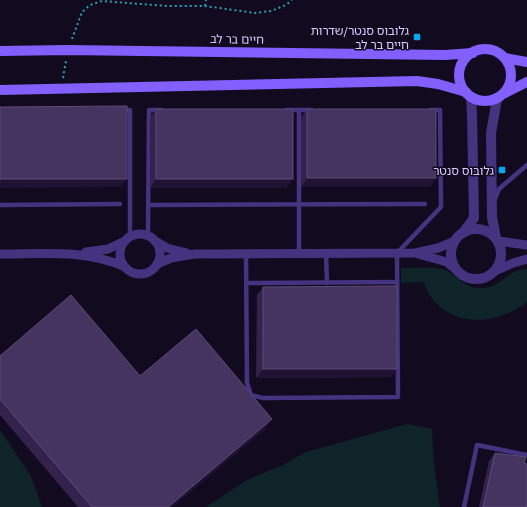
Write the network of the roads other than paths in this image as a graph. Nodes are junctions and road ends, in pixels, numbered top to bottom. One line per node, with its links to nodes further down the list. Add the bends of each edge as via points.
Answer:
1 (0, 51): 2 (main road, חיים בר לב, via 445,55)
2 (473, 53): 3 (main road, via 479,50 493,50); 7 (main road, via 463,62 459,74 462,87)
3 (505, 58): 4 (main road); 8 (main road, via 511,77 508,89)
4 (527, 62)
5 (527, 82): 8 (main road)
6 (0, 90): 7 (main road, via 417,81 438,84)
7 (468, 94): 8 (main road, via 480,101); 22 (street, via 472,115 474,218)
8 (499, 97): 18 (street, via 491,133)
9 (115, 110): 23 (lane, via 130,110)
10 (165, 110): 21 (lane, via 149,110)
11 (283, 110): 12 (lane)
12 (298, 110): 13 (lane); 20 (lane)
13 (314, 110)
14 (424, 110): 28 (lane, via 440,110 441,207)
15 (527, 165): 18 (lane, via 499,189)
16 (120, 204): 19 (lane)
17 (426, 204): 20 (lane)
18 (492, 204): 25 (street)
19 (0, 205)
20 (299, 205): 21 (lane); 34 (lane)
21 (148, 206): 24 (lane)
22 (463, 233): 25 (street, via 482,230); 26 (street)
23 (127, 239): 24 (street, via 139,234); 31 (street, via 108,249); 38 (street, via 120,255)
24 (152, 239): 32 (street, via 170,249); 37 (street, via 160,253)
25 (497, 239): 27 (street); 40 (street, via 502,257)
26 (454, 241): 29 (street); 39 (street, via 451,248)
27 (527, 245)
28 (397, 253): 29 (street); 35 (street); 41 (lane)
29 (415, 253): 39 (street, via 447,262)
30 (0, 254): 31 (street)
31 (67, 254): 38 (street, via 103,258)
32 (195, 254): 33 (street); 37 (street, via 170,258)
33 (246, 254): 34 (street); 42 (lane)
34 (299, 254): 35 (street)
35 (326, 254): 43 (lane)
36 (527, 259): 40 (street)
37 (157, 264): 38 (street, via 150,271 141,274)
38 (125, 267)
39 (454, 268): 40 (street, via 463,276 474,280 486,278)
40 (495, 271)
41 (397, 282): 42 (lane, via 398,397 263,398 251,395 248,389); 43 (lane)
42 (247, 283): 43 (lane)
43 (327, 283)
44 (527, 455): 45 (lane, via 477,445)
45 (464, 507)

